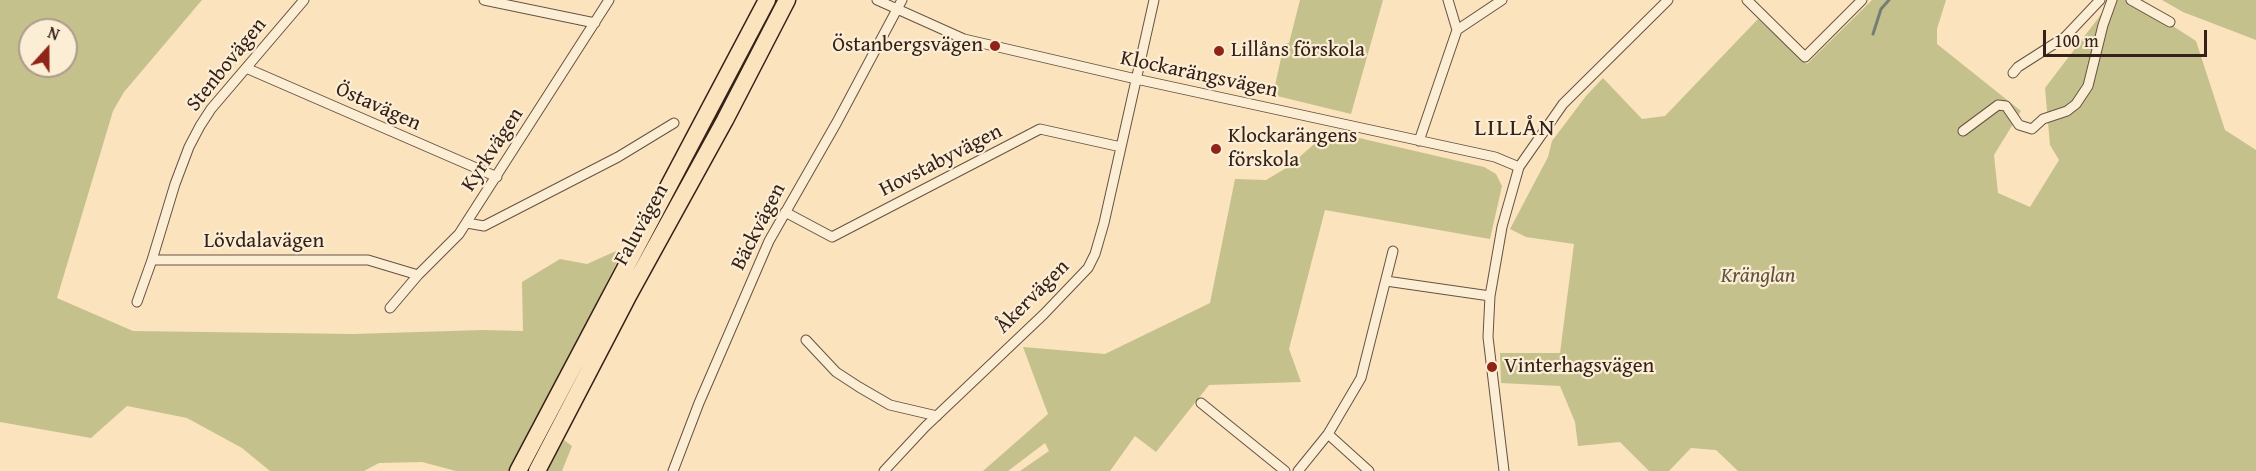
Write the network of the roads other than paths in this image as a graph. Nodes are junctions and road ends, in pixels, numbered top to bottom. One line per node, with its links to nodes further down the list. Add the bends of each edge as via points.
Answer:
1 (304, 0): 21 (street, Stenbovägen)
2 (484, 0): 19 (street)
3 (609, 0): 19 (street, Kyrkvägen)
4 (766, 0): 43 (highway, Faluvägen)
5 (787, 0): 44 (highway, Faluvägen)
6 (877, 0): 17 (street, Klockarängsvägen)
7 (903, 0): 17 (street)
8 (1154, 0): 23 (street, Åkervägen)
9 (1448, 0): 20 (street)
10 (1502, 0): 20 (street)
11 (1748, 0): 12 (street, via 1805,57)
12 (1862, 0)
13 (2100, 0): 22 (street, via 2066,37)
14 (2112, 0): 25 (street, via 2088,86 2076,104 2043,119 2032,129 2019,125 2006,105 1998,105)
15 (2131, 0): 18 (street)
16 (1666, 1): 28 (street, via 1563,104)
17 (897, 10): 23 (street, Klockarängsvägen, via 964,39); 30 (street, Bäckvägen)
18 (2170, 22)
19 (594, 23): 29 (street, Kyrkvägen)
20 (1457, 30): 26 (street)
21 (246, 68): 29 (street, Östavägen); 33 (street, Stenbovägen, via 211,109 189,147)
22 (2013, 73)
23 (1136, 79): 26 (street, Klockarängsvägen); 27 (street, Åkervägen)
24 (674, 123): 31 (street, via 618,157 484,226)
25 (1963, 131)
26 (1419, 141): 28 (street, Klockarängsvägen, via 1495,157)
27 (1121, 147): 30 (street, Hovstabyvägen, via 1040,129 832,237); 41 (street, Åkervägen, via 1104,223 1088,268)
28 (1519, 167): 36 (street, via 1502,227)
29 (497, 177): 31 (street, Kyrkvägen)
30 (785, 212): 45 (street, Bäckvägen, via 749,284)
31 (467, 223): 34 (street, Kyrkvägen)
32 (1393, 251): 35 (street)
33 (152, 260): 34 (street, Lövdalavägen, via 368,260); 37 (street)
34 (418, 275): 38 (street, Kyrkvägen)
35 (1386, 281): 36 (street); 42 (street, via 1361,378)
36 (1490, 296): 50 (street, via 1488,337)
37 (137, 302)
38 (390, 308)
39 (806, 340): 41 (street, via 836,372 890,405)
40 (1201, 403): 47 (street)
41 (937, 416): 46 (street, Åkervägen)
42 (1328, 434): 48 (street); 49 (street)
43 (518, 471)
44 (537, 471)
45 (673, 471)
46 (884, 471)
47 (1285, 471)
48 (1299, 471)
49 (1369, 471)
50 (1504, 471)

